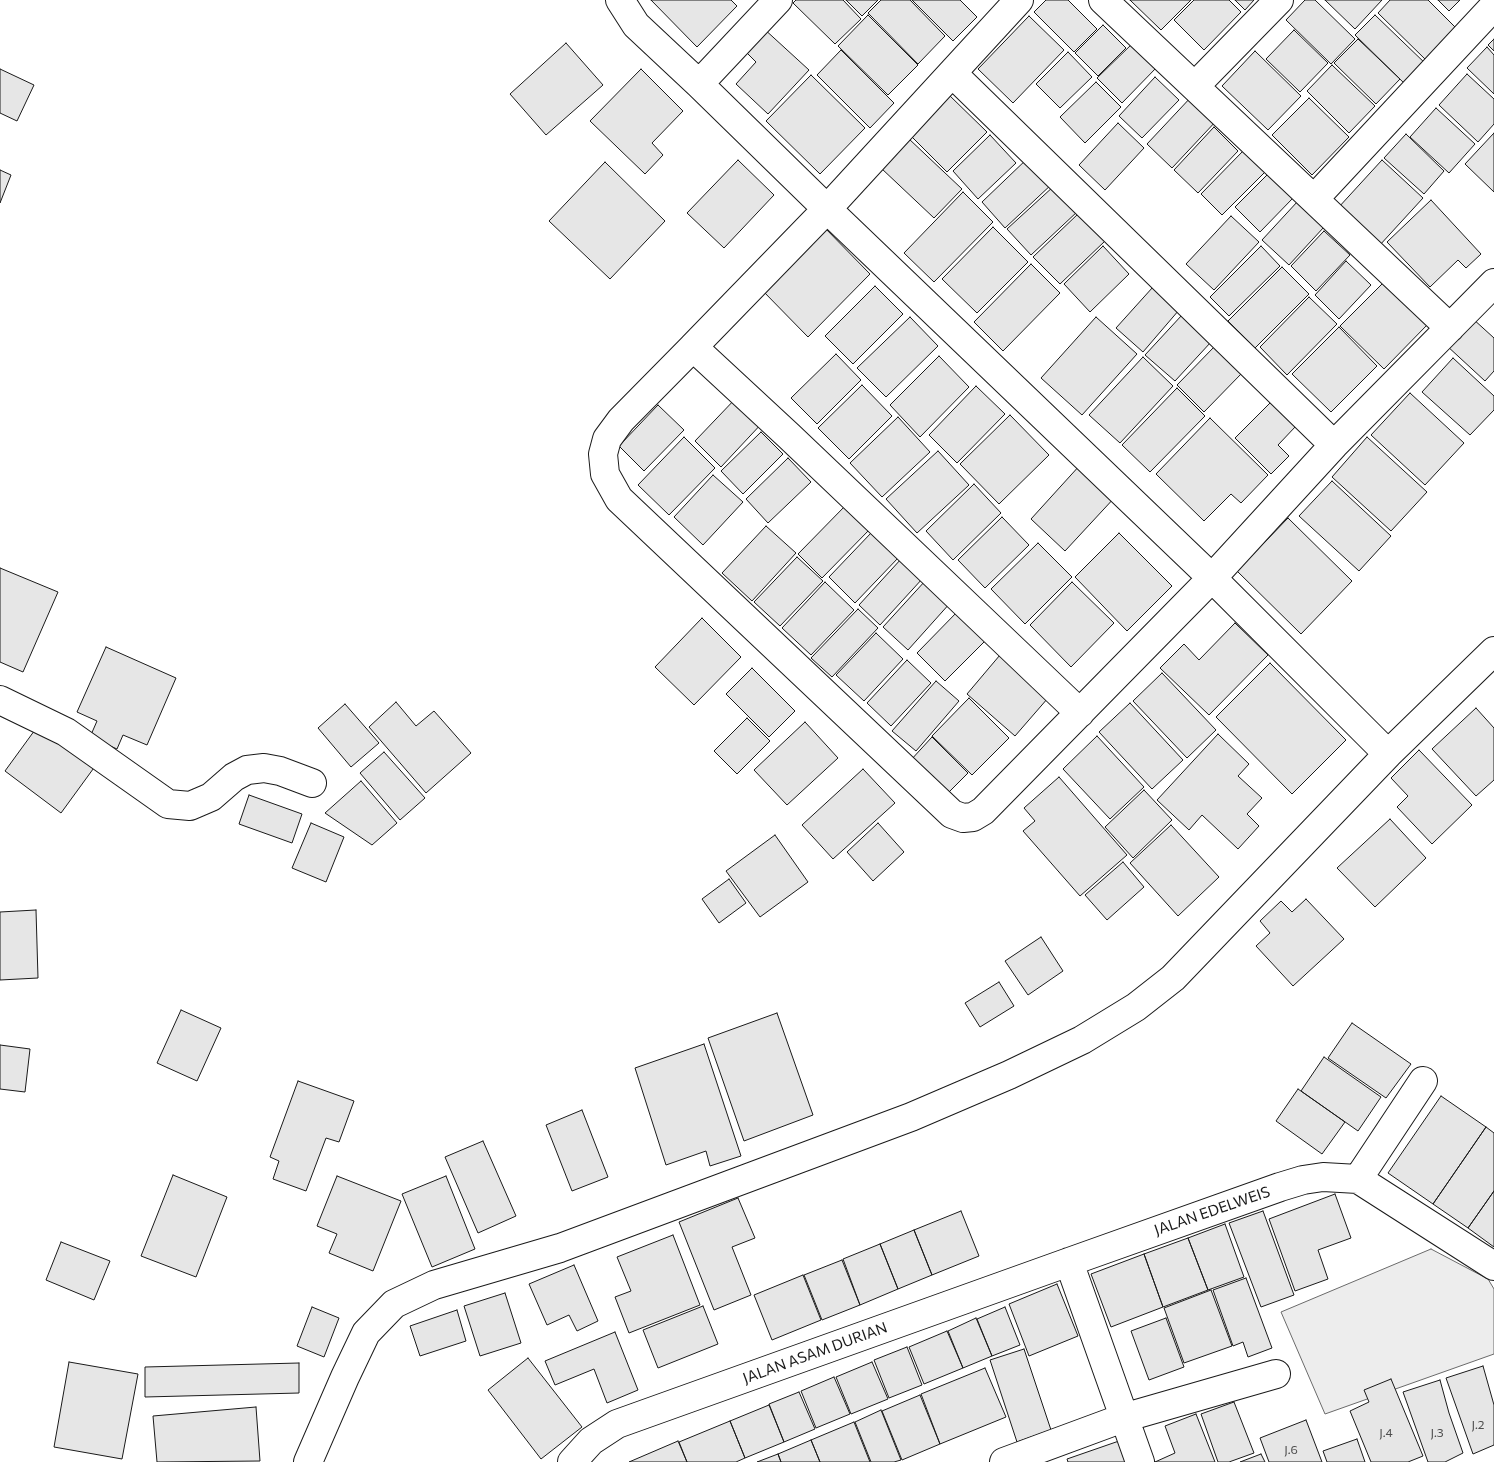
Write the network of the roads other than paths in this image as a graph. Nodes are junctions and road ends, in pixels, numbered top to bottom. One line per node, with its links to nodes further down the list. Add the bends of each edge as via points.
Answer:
1 (620, 0): 8 (street, via 636,25)
2 (778, 0): 8 (street)
3 (1019, 0): 7 (street)
4 (1103, 0): 9 (street)
5 (1279, 0): 9 (street)
6 (1494, 6): 10 (street)
7 (952, 73): 11 (street); 15 (street)
8 (699, 84): 11 (street)
9 (1195, 86): 10 (street)
10 (1314, 199): 13 (street)
11 (827, 209): 14 (street); 16 (street)
12 (1494, 283): 13 (street)
13 (1450, 328): 15 (street)
14 (693, 347): 19 (street); 19 (street, via 621,420 607,439 603,454 605,474 619,499 952,814 963,818 983,811)
15 (1334, 445): 16 (street)
16 (1212, 578): 19 (street); 20 (street)
17 (1494, 651): 20 (street)
18 (0, 700): 21 (street, via 66,732 168,804 190,806 211,796 234,776 248,770 280,771)
19 (1080, 713)
20 (1388, 754): 28 (street, via 1173,978 1136,1007 1082,1040 911,1117 560,1248 434,1285 394,1304 366,1333)
21 (312, 783)
22 (1423, 1081): 23 (street)
23 (1358, 1179): 24 (street, JALAN EDELWEIS, via 1323,1177 1280,1187); 25 (street)
24 (1069, 1262): 27 (street); 29 (street, JALAN ASAM DURIAN, via 617,1424 591,1440)
25 (1494, 1266)
26 (1276, 1374): 27 (street)
27 (1123, 1418): 30 (street); 31 (street)
28 (308, 1462)
29 (572, 1462)
30 (1004, 1462)
31 (1140, 1462)

